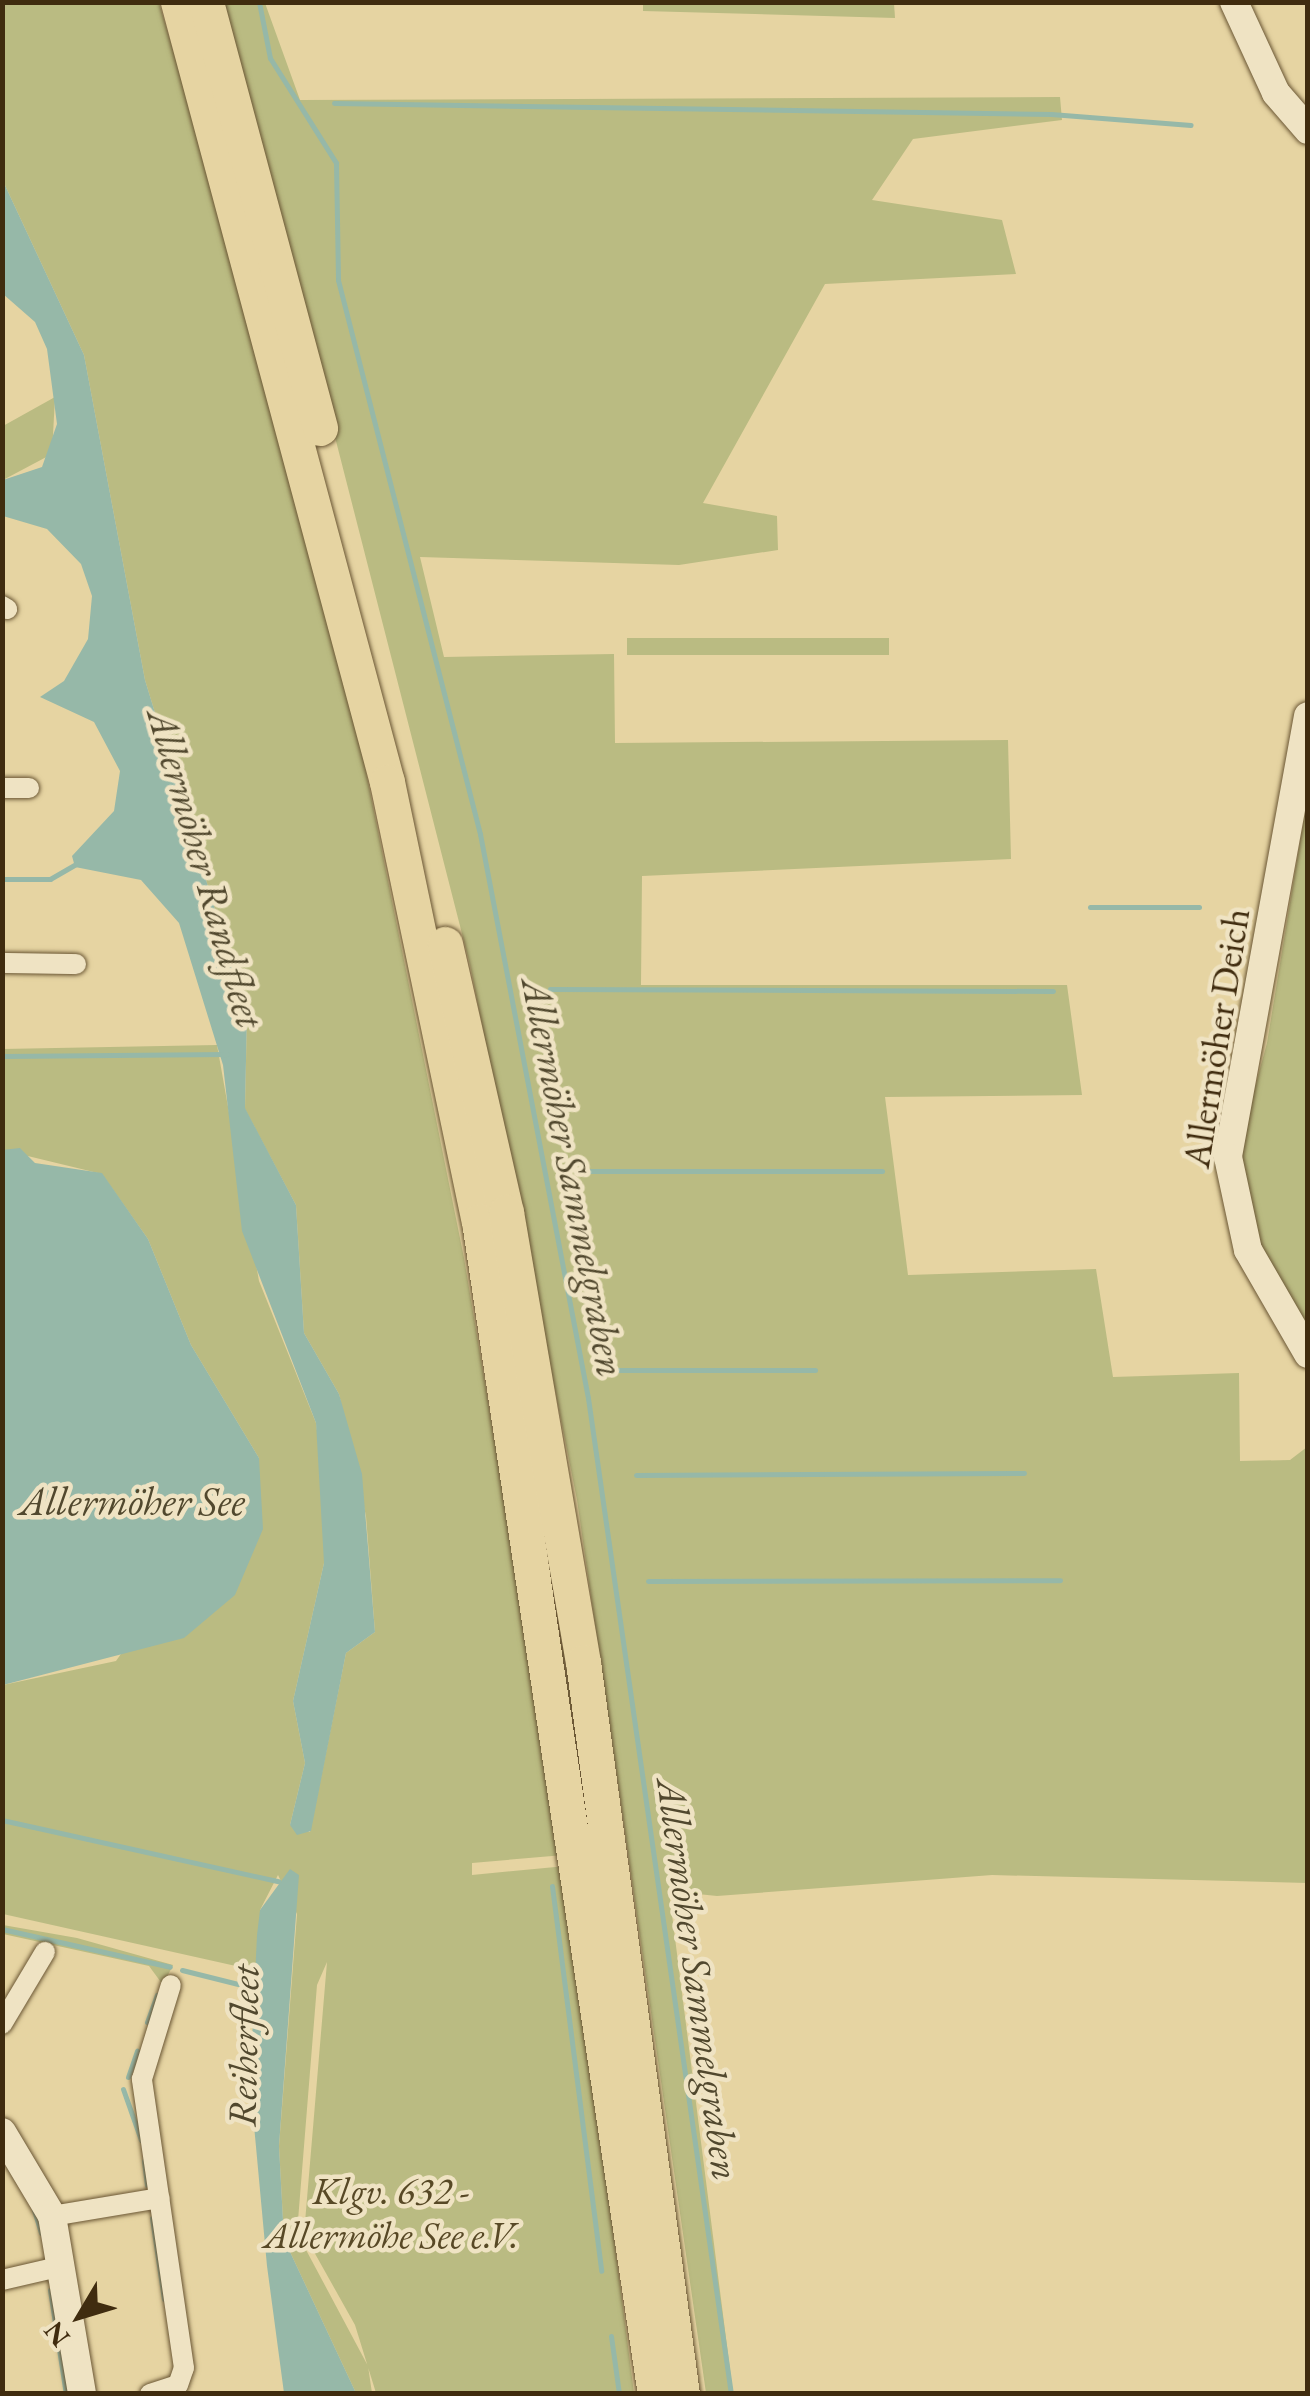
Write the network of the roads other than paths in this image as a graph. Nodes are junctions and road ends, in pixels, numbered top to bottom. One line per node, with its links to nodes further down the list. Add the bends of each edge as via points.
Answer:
1 (178, 2): 21 (highway, via 387,782 480,1220)
2 (206, 2): 22 (highway, via 407,775 506,1212 582,1662)
3 (1234, 2): 4 (street, via 1276,93)
4 (1308, 130)
5 (1308, 716): 10 (street, Allermöher Deich, via 1228,1157 1248,1250)
6 (2, 788): 7 (street)
7 (29, 788)
8 (2, 963): 9 (street)
9 (76, 964)
10 (1308, 1354)
11 (45, 1952): 13 (street)
12 (171, 1986): 15 (street, via 142,2079)
13 (2, 2024)
14 (2, 2132): 16 (street)
15 (160, 2198): 16 (street); 20 (street, via 184,2368 178,2384)
16 (52, 2216): 17 (street)
17 (62, 2266): 18 (street); 19 (street)
18 (2, 2280)
19 (82, 2394)
20 (150, 2394)
21 (655, 2394)
22 (682, 2394)

